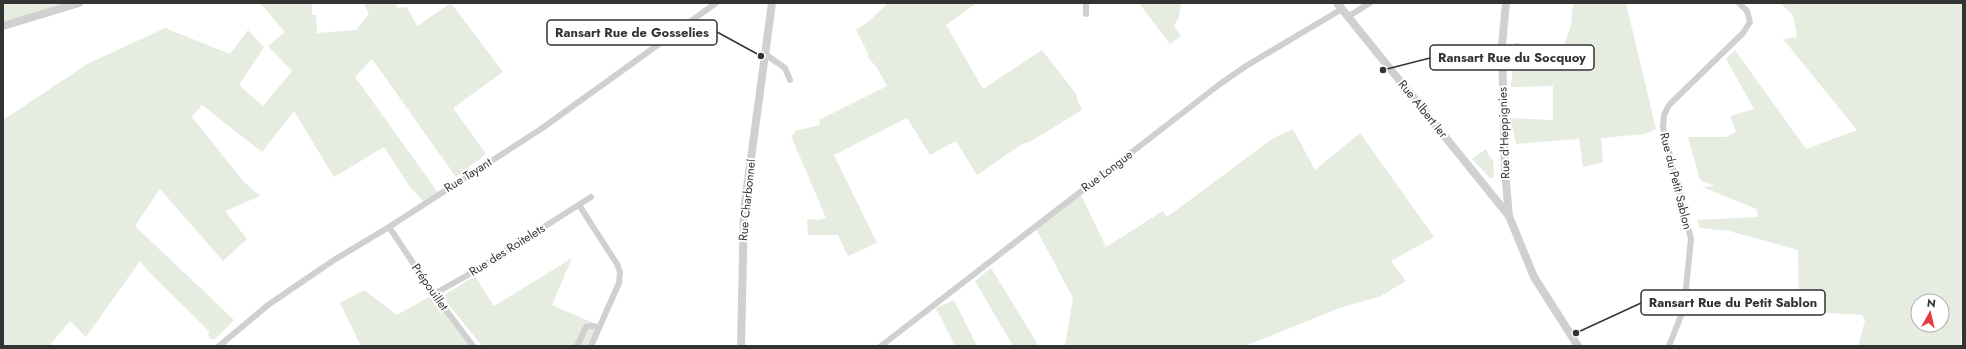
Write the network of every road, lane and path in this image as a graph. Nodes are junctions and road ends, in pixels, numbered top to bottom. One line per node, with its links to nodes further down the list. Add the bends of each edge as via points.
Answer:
1 (79, 3): 11 (street)
2 (716, 3): 17 (street, Rue Tayant, via 541,129)
3 (772, 3): 12 (street, Rue Charbonnel)
4 (1086, 3): 9 (street)
5 (1370, 3): 10 (street)
6 (1506, 3): 16 (street, Rue d'Heppignies, via 1502,53 1504,172)
7 (1739, 3): 27 (street, Rue du Petit Sablon, via 1747,11 1750,22 1743,33 1669,105 1664,115 1663,128 1691,239 1684,308)
8 (1340, 6): 10 (street, Rue Albert Ier); 25 (street, Rue Longue, via 1220,84)
9 (1086, 14)
10 (1349, 16): 16 (street, Rue Albert Ier)
11 (3, 26)
12 (766, 54): 13 (street, via 785,68); 24 (street, Rue Charbonnel, via 744,210)
13 (790, 80)
14 (591, 197): 15 (street, Rue des Roitelets)
15 (579, 205): 18 (street, Rue des Roitelets); 19 (street, via 618,264 620,272 620,283)
16 (1509, 216): 26 (street, via 1534,277)
17 (389, 227): 18 (street, Prépouillet); 20 (street, Rue Tayant, via 334,260 268,305)
18 (434, 294): 21 (street, Prépouillet)
19 (599, 327): 22 (street, via 586,327); 23 (street)
20 (219, 346)
21 (473, 346)
22 (577, 346)
23 (591, 346)
24 (741, 346)
25 (881, 346)
26 (1578, 346)
27 (1669, 346)

